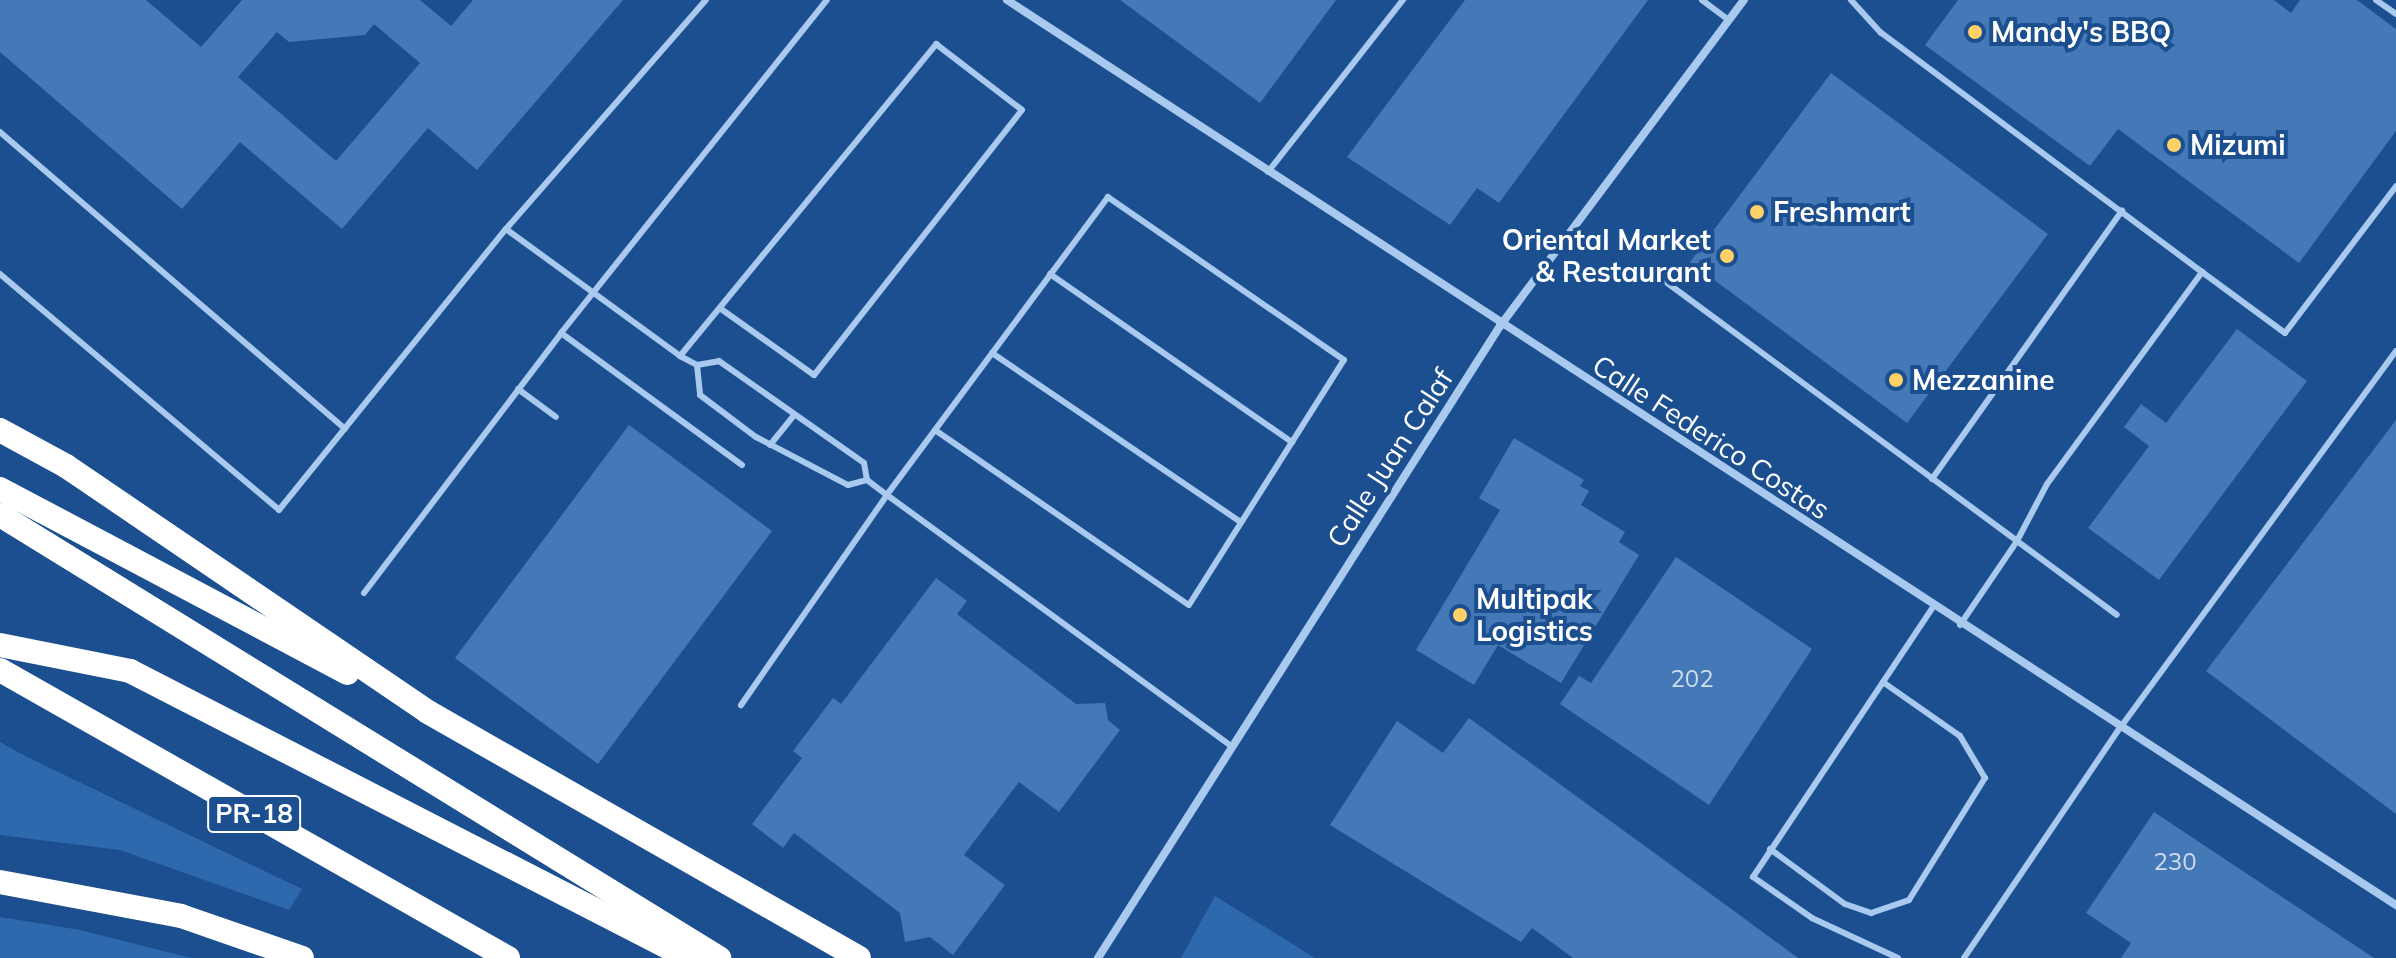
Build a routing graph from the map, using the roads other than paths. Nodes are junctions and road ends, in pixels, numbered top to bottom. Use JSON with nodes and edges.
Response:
{"nodes":[{"id":1,"x":706,"y":0,"type":"edge"},
{"id":2,"x":827,"y":0,"type":"edge"},
{"id":3,"x":1007,"y":0,"type":"edge"},
{"id":4,"x":1403,"y":0,"type":"edge"},
{"id":5,"x":1702,"y":0,"type":"edge"},
{"id":6,"x":1744,"y":0,"type":"edge"},
{"id":7,"x":1851,"y":0,"type":"edge"},
{"id":8,"x":1869,"y":0,"type":"edge"},
{"id":9,"x":2376,"y":0,"type":"edge"},
{"id":10,"x":1863,"y":8,"type":"junction"},
{"id":11,"x":2396,"y":14,"type":"edge"},
{"id":12,"x":1729,"y":20,"type":"junction"},
{"id":13,"x":0,"y":132,"type":"edge"},
{"id":14,"x":1268,"y":172,"type":"junction"},
{"id":15,"x":2396,"y":186,"type":"edge"},
{"id":16,"x":2122,"y":211,"type":"junction"},
{"id":17,"x":506,"y":229,"type":"junction"},
{"id":18,"x":1651,"y":271,"type":"dead end"},
{"id":19,"x":2202,"y":272,"type":"junction"},
{"id":20,"x":0,"y":274,"type":"edge"},
{"id":21,"x":1050,"y":274,"type":"junction"},
{"id":22,"x":595,"y":293,"type":"junction"},
{"id":23,"x":721,"y":309,"type":"junction"},
{"id":24,"x":1500,"y":326,"type":"junction"},
{"id":25,"x":561,"y":333,"type":"junction"},
{"id":26,"x":2396,"y":351,"type":"edge"},
{"id":27,"x":992,"y":353,"type":"junction"},
{"id":28,"x":680,"y":356,"type":"junction"},
{"id":29,"x":697,"y":365,"type":"junction"},
{"id":30,"x":518,"y":389,"type":"junction"},
{"id":31,"x":794,"y":415,"type":"junction"},
{"id":32,"x":556,"y":417,"type":"dead end"},
{"id":33,"x":345,"y":429,"type":"junction"},
{"id":34,"x":0,"y":430,"type":"edge"},
{"id":35,"x":935,"y":430,"type":"junction"},
{"id":36,"x":1292,"y":442,"type":"junction"},
{"id":37,"x":770,"y":445,"type":"junction"},
{"id":38,"x":742,"y":465,"type":"dead end"},
{"id":39,"x":1932,"y":479,"type":"junction"},
{"id":40,"x":867,"y":480,"type":"junction"},
{"id":41,"x":0,"y":489,"type":"edge"},
{"id":42,"x":887,"y":495,"type":"junction"},
{"id":43,"x":0,"y":515,"type":"edge"},
{"id":44,"x":1241,"y":522,"type":"junction"},
{"id":45,"x":2017,"y":541,"type":"junction"},
{"id":46,"x":364,"y":593,"type":"dead end"},
{"id":47,"x":1933,"y":607,"type":"junction"},
{"id":48,"x":2117,"y":615,"type":"dead end"},
{"id":49,"x":1960,"y":625,"type":"junction"},
{"id":50,"x":0,"y":645,"type":"edge"},
{"id":51,"x":0,"y":670,"type":"edge"},
{"id":52,"x":1883,"y":682,"type":"junction"},
{"id":53,"x":741,"y":705,"type":"dead end"},
{"id":54,"x":428,"y":712,"type":"junction"},
{"id":55,"x":2120,"y":728,"type":"junction"},
{"id":56,"x":1232,"y":747,"type":"junction"},
{"id":57,"x":1770,"y":849,"type":"junction"},
{"id":58,"x":0,"y":882,"type":"edge"},
{"id":59,"x":2396,"y":905,"type":"edge"},
{"id":60,"x":302,"y":958,"type":"edge"},
{"id":61,"x":508,"y":958,"type":"edge"},
{"id":62,"x":689,"y":958,"type":"edge"},
{"id":63,"x":719,"y":958,"type":"edge"},
{"id":64,"x":859,"y":958,"type":"edge"},
{"id":65,"x":1098,"y":958,"type":"edge"},
{"id":66,"x":1898,"y":958,"type":"edge"},
{"id":67,"x":1964,"y":958,"type":"edge"}],
"edges":[{"from":1,"to":17,"type":"lane"},
{"from":2,"to":22,"type":"lane"},
{"from":3,"to":14,"type":"street","name":"Calle Federico Costas"},
{"from":4,"to":14,"type":"lane"},
{"from":5,"to":12,"type":"lane"},
{"from":6,"to":12,"type":"street","name":"Calle Juan Calaf"},
{"from":7,"to":10,"type":"lane"},
{"from":8,"to":10,"type":"lane"},
{"from":9,"to":11,"type":"lane"},
{"from":10,"to":16,"type":"lane"},
{"from":12,"to":24,"type":"street","name":"Calle Juan Calaf"},
{"from":13,"to":33,"type":"lane"},
{"from":14,"to":24,"type":"street","name":"Calle Federico Costas"},
{"from":15,"to":19,"type":"lane"},
{"from":16,"to":19,"type":"lane"},
{"from":16,"to":39,"type":"lane"},
{"from":17,"to":22,"type":"lane"},
{"from":17,"to":33,"type":"lane"},
{"from":18,"to":39,"type":"lane"},
{"from":19,"to":45,"type":"lane"},
{"from":20,"to":33,"type":"lane"},
{"from":21,"to":27,"type":"lane"},
{"from":21,"to":36,"type":"lane"},
{"from":21,"to":36,"type":"lane"},
{"from":22,"to":25,"type":"lane"},
{"from":22,"to":28,"type":"lane"},
{"from":23,"to":23,"type":"lane"},
{"from":23,"to":28,"type":"lane"},
{"from":24,"to":47,"type":"street","name":"Calle Federico Costas"},
{"from":24,"to":56,"type":"street","name":"Calle Juan Calaf"},
{"from":25,"to":30,"type":"lane"},
{"from":25,"to":38,"type":"lane"},
{"from":26,"to":55,"type":"lane"},
{"from":27,"to":35,"type":"lane"},
{"from":27,"to":44,"type":"lane"},
{"from":28,"to":29,"type":"lane"},
{"from":29,"to":31,"type":"lane"},
{"from":29,"to":37,"type":"lane"},
{"from":30,"to":32,"type":"lane"},
{"from":30,"to":46,"type":"lane"},
{"from":31,"to":37,"type":"lane"},
{"from":31,"to":40,"type":"lane"},
{"from":34,"to":54,"type":"highway"},
{"from":35,"to":42,"type":"lane"},
{"from":35,"to":44,"type":"lane"},
{"from":36,"to":44,"type":"lane"},
{"from":37,"to":40,"type":"lane"},
{"from":39,"to":45,"type":"lane"},
{"from":40,"to":42,"type":"lane"},
{"from":41,"to":54,"type":"highway"},
{"from":42,"to":53,"type":"lane"},
{"from":42,"to":56,"type":"lane"},
{"from":43,"to":63,"type":"highway"},
{"from":45,"to":48,"type":"lane"},
{"from":45,"to":49,"type":"lane"},
{"from":47,"to":49,"type":"street","name":"Calle Federico Costas"},
{"from":47,"to":52,"type":"lane"},
{"from":49,"to":55,"type":"street","name":"Calle Federico Costas"},
{"from":50,"to":62,"type":"highway"},
{"from":51,"to":61,"type":"highway","number":"PR-18"},
{"from":52,"to":57,"type":"lane"},
{"from":52,"to":57,"type":"lane"},
{"from":54,"to":64,"type":"highway"},
{"from":55,"to":59,"type":"street","name":"Calle Federico Costas"},
{"from":55,"to":67,"type":"lane"},
{"from":56,"to":65,"type":"street","name":"Calle Juan Calaf"},
{"from":57,"to":66,"type":"lane"},
{"from":58,"to":60,"type":"highway"}]}
